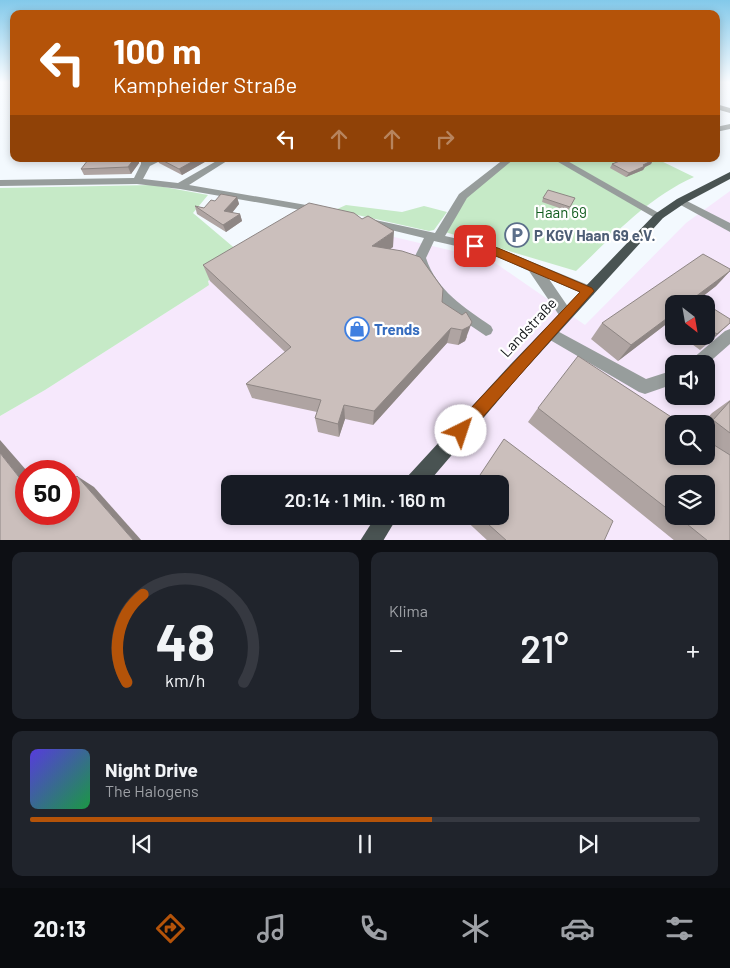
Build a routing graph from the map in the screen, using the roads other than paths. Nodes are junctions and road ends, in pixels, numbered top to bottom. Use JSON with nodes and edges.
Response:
{"nodes":[{"id":1,"x":146,"y":162,"type":"edge"},
{"id":2,"x":221,"y":162,"type":"edge"},
{"id":3,"x":505,"y":162,"type":"edge"},
{"id":4,"x":563,"y":162,"type":"edge"},
{"id":5,"x":730,"y":175,"type":"edge"},
{"id":6,"x":137,"y":181,"type":"junction"},
{"id":7,"x":0,"y":183,"type":"edge"},
{"id":8,"x":180,"y":186,"type":"junction"},
{"id":9,"x":681,"y":202,"type":"junction"},
{"id":10,"x":326,"y":212,"type":"edge"},
{"id":11,"x":659,"y":216,"type":"junction"},
{"id":12,"x":355,"y":219,"type":"edge"},
{"id":13,"x":730,"y":228,"type":"edge"},
{"id":14,"x":435,"y":236,"type":"junction"},
{"id":15,"x":533,"y":267,"type":"junction"},
{"id":16,"x":588,"y":291,"type":"junction"},
{"id":17,"x":566,"y":314,"type":"junction"},
{"id":18,"x":486,"y":330,"type":"dead end"},
{"id":19,"x":550,"y":333,"type":"junction"},
{"id":20,"x":730,"y":335,"type":"edge"},
{"id":21,"x":707,"y":355,"type":"edge"},
{"id":22,"x":665,"y":380,"type":"edge"},
{"id":23,"x":422,"y":475,"type":"edge"},
{"id":24,"x":381,"y":525,"type":"edge"},
{"id":25,"x":370,"y":540,"type":"edge"}],
"edges":[{"from":1,"to":6,"type":"street"},
{"from":2,"to":8,"type":"street"},
{"from":3,"to":14,"type":"street"},
{"from":4,"to":11,"type":"street"},
{"from":5,"to":9,"type":"main road","name":"Landstraße"},
{"from":6,"to":7,"type":"street"},
{"from":6,"to":8,"type":"street"},
{"from":8,"to":10,"type":"street"},
{"from":9,"to":11,"type":"main road","name":"Landstraße"},
{"from":9,"to":13,"type":"street"},
{"from":11,"to":16,"type":"main road","name":"Landstraße"},
{"from":12,"to":14,"type":"street"},
{"from":14,"to":15,"type":"street"},
{"from":14,"to":18,"type":"street"},
{"from":15,"to":16,"type":"street"},
{"from":15,"to":17,"type":"street"},
{"from":16,"to":17,"type":"main road","name":"Landstraße"},
{"from":17,"to":19,"type":"main road","name":"Landstraße"},
{"from":19,"to":22,"type":"street"},
{"from":19,"to":23,"type":"main road","name":"Landstraße"},
{"from":20,"to":21,"type":"street"},
{"from":24,"to":25,"type":"main road"}]}
